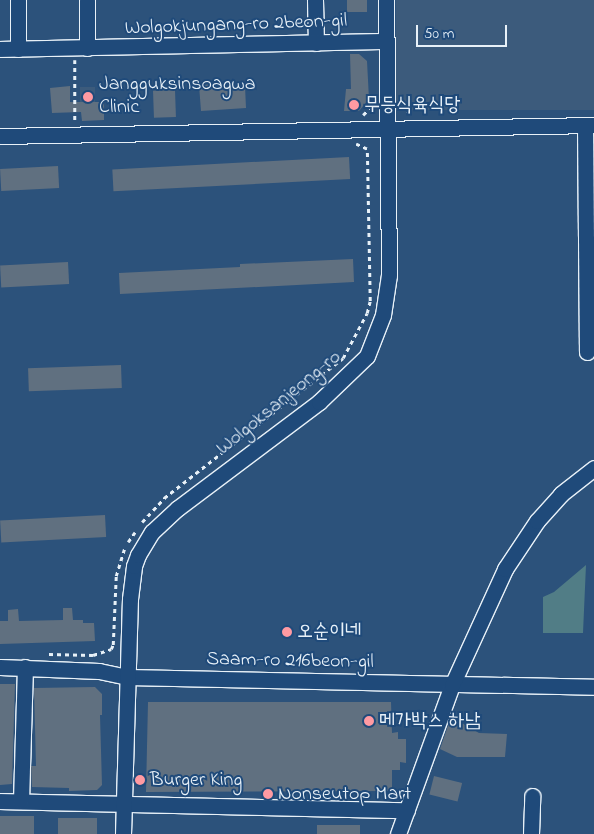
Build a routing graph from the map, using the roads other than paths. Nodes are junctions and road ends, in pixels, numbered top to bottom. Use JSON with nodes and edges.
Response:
{"nodes":[{"id":1,"x":18,"y":0,"type":"edge"},
{"id":2,"x":87,"y":0,"type":"edge"},
{"id":3,"x":315,"y":0,"type":"edge"},
{"id":4,"x":386,"y":0,"type":"edge"},
{"id":5,"x":386,"y":41,"type":"junction"},
{"id":6,"x":316,"y":42,"type":"junction"},
{"id":7,"x":81,"y":48,"type":"junction"},
{"id":8,"x":0,"y":49,"type":"edge"},
{"id":9,"x":18,"y":49,"type":"junction"},
{"id":10,"x":590,"y":125,"type":"edge"},
{"id":11,"x":388,"y":128,"type":"junction"},
{"id":12,"x":0,"y":136,"type":"edge"},
{"id":13,"x":587,"y":352,"type":"dead end"},
{"id":14,"x":594,"y":468,"type":"edge"},
{"id":15,"x":0,"y":667,"type":"edge"},
{"id":16,"x":25,"y":667,"type":"junction"},
{"id":17,"x":127,"y":677,"type":"junction"},
{"id":18,"x":452,"y":685,"type":"junction"},
{"id":19,"x":594,"y":687,"type":"edge"},
{"id":20,"x":532,"y":796,"type":"dead end"},
{"id":21,"x":0,"y":801,"type":"edge"},
{"id":22,"x":21,"y":801,"type":"junction"},
{"id":23,"x":125,"y":803,"type":"junction"},
{"id":24,"x":407,"y":810,"type":"junction"},
{"id":25,"x":124,"y":834,"type":"edge"},
{"id":26,"x":398,"y":834,"type":"edge"},
{"id":27,"x":531,"y":834,"type":"edge"}],
"edges":[{"from":1,"to":9,"type":"street"},
{"from":2,"to":7,"type":"street"},
{"from":3,"to":6,"type":"street"},
{"from":4,"to":5,"type":"street","name":"Wolgoksanjeong-ro"},
{"from":5,"to":6,"type":"street","name":"Wolgokjungang-ro 2beon-gil"},
{"from":5,"to":11,"type":"street","name":"Wolgoksanjeong-ro"},
{"from":6,"to":7,"type":"street","name":"Wolgokjungang-ro 2beon-gil"},
{"from":7,"to":9,"type":"street","name":"Wolgokjungang-ro 2beon-gil"},
{"from":8,"to":9,"type":"street","name":"Wolgokjungang-ro 2beon-gil"},
{"from":10,"to":11,"type":"street"},
{"from":10,"to":13,"type":"street"},
{"from":11,"to":12,"type":"street"},
{"from":11,"to":17,"type":"street","name":"Wolgoksanjeong-ro"},
{"from":14,"to":18,"type":"street"},
{"from":15,"to":16,"type":"street","name":"Saam-ro 216beon-gil"},
{"from":16,"to":17,"type":"street","name":"Saam-ro 216beon-gil"},
{"from":16,"to":22,"type":"street"},
{"from":17,"to":18,"type":"street","name":"Saam-ro 216beon-gil"},
{"from":17,"to":23,"type":"street"},
{"from":18,"to":19,"type":"street","name":"Saam-ro 216beon-gil"},
{"from":18,"to":24,"type":"street"},
{"from":20,"to":27,"type":"street"},
{"from":21,"to":22,"type":"street"},
{"from":22,"to":23,"type":"street"},
{"from":23,"to":24,"type":"street"},
{"from":23,"to":25,"type":"street"},
{"from":24,"to":26,"type":"street"}]}
